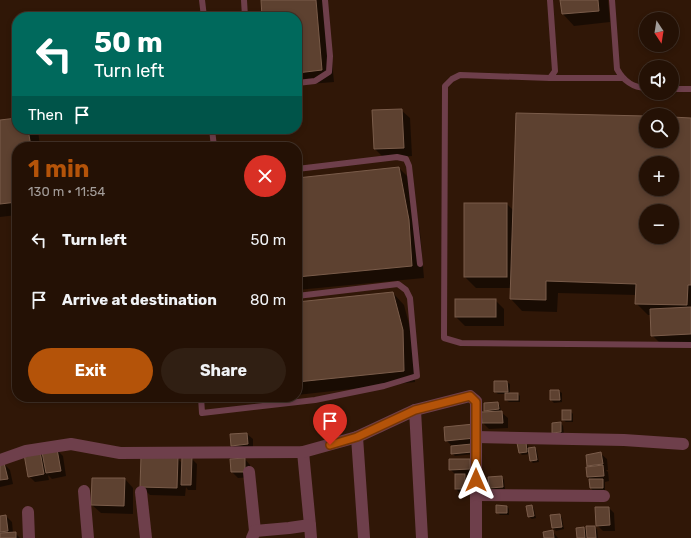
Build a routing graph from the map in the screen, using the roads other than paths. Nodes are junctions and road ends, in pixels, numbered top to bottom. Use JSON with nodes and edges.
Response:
{"nodes":[{"id":1,"x":202,"y":0,"type":"edge"},
{"id":2,"x":244,"y":0,"type":"edge"},
{"id":3,"x":325,"y":0,"type":"edge"},
{"id":4,"x":550,"y":0,"type":"edge"},
{"id":5,"x":612,"y":0,"type":"edge"},
{"id":6,"x":203,"y":12,"type":"edge"},
{"id":7,"x":245,"y":12,"type":"edge"},
{"id":8,"x":550,"y":78,"type":"junction"},
{"id":9,"x":622,"y":78,"type":"junction"},
{"id":10,"x":302,"y":82,"type":"edge"},
{"id":11,"x":639,"y":86,"type":"edge"},
{"id":12,"x":679,"y":89,"type":"edge"},
{"id":13,"x":691,"y":89,"type":"edge"},
{"id":14,"x":302,"y":168,"type":"edge"},
{"id":15,"x":420,"y":264,"type":"dead end"},
{"id":16,"x":302,"y":295,"type":"edge"},
{"id":17,"x":691,"y":345,"type":"edge"},
{"id":18,"x":201,"y":402,"type":"edge"},
{"id":19,"x":299,"y":402,"type":"edge"},
{"id":20,"x":302,"y":402,"type":"edge"},
{"id":21,"x":415,"y":410,"type":"junction"},
{"id":22,"x":357,"y":437,"type":"junction"},
{"id":23,"x":476,"y":437,"type":"junction"},
{"id":24,"x":684,"y":444,"type":"dead end"},
{"id":25,"x":303,"y":452,"type":"junction"},
{"id":26,"x":0,"y":460,"type":"edge"},
{"id":27,"x":249,"y":472,"type":"dead end"},
{"id":28,"x":84,"y":490,"type":"dead end"},
{"id":29,"x":141,"y":492,"type":"dead end"},
{"id":30,"x":476,"y":495,"type":"junction"},
{"id":31,"x":604,"y":496,"type":"dead end"},
{"id":32,"x":28,"y":512,"type":"dead end"},
{"id":33,"x":310,"y":525,"type":"junction"},
{"id":34,"x":254,"y":534,"type":"edge"},
{"id":35,"x":29,"y":538,"type":"edge"},
{"id":36,"x":88,"y":538,"type":"edge"},
{"id":37,"x":146,"y":538,"type":"edge"},
{"id":38,"x":311,"y":538,"type":"edge"},
{"id":39,"x":364,"y":538,"type":"edge"},
{"id":40,"x":422,"y":538,"type":"edge"},
{"id":41,"x":476,"y":538,"type":"edge"}],
"edges":[{"from":1,"to":6,"type":"lane"},
{"from":2,"to":7,"type":"lane"},
{"from":3,"to":10,"type":"lane"},
{"from":4,"to":8,"type":"lane"},
{"from":5,"to":9,"type":"lane"},
{"from":8,"to":9,"type":"lane"},
{"from":8,"to":17,"type":"lane"},
{"from":9,"to":11,"type":"lane"},
{"from":12,"to":13,"type":"lane"},
{"from":14,"to":15,"type":"lane"},
{"from":16,"to":20,"type":"lane"},
{"from":18,"to":19,"type":"lane"},
{"from":21,"to":22,"type":"street"},
{"from":21,"to":23,"type":"street"},
{"from":21,"to":40,"type":"street"},
{"from":22,"to":25,"type":"street"},
{"from":22,"to":39,"type":"street"},
{"from":23,"to":24,"type":"street"},
{"from":23,"to":30,"type":"street"},
{"from":25,"to":26,"type":"street"},
{"from":25,"to":33,"type":"street"},
{"from":27,"to":34,"type":"street"},
{"from":28,"to":36,"type":"street"},
{"from":29,"to":37,"type":"street"},
{"from":30,"to":31,"type":"street"},
{"from":30,"to":41,"type":"street"},
{"from":32,"to":35,"type":"street"},
{"from":33,"to":34,"type":"street"},
{"from":33,"to":38,"type":"street"}]}
